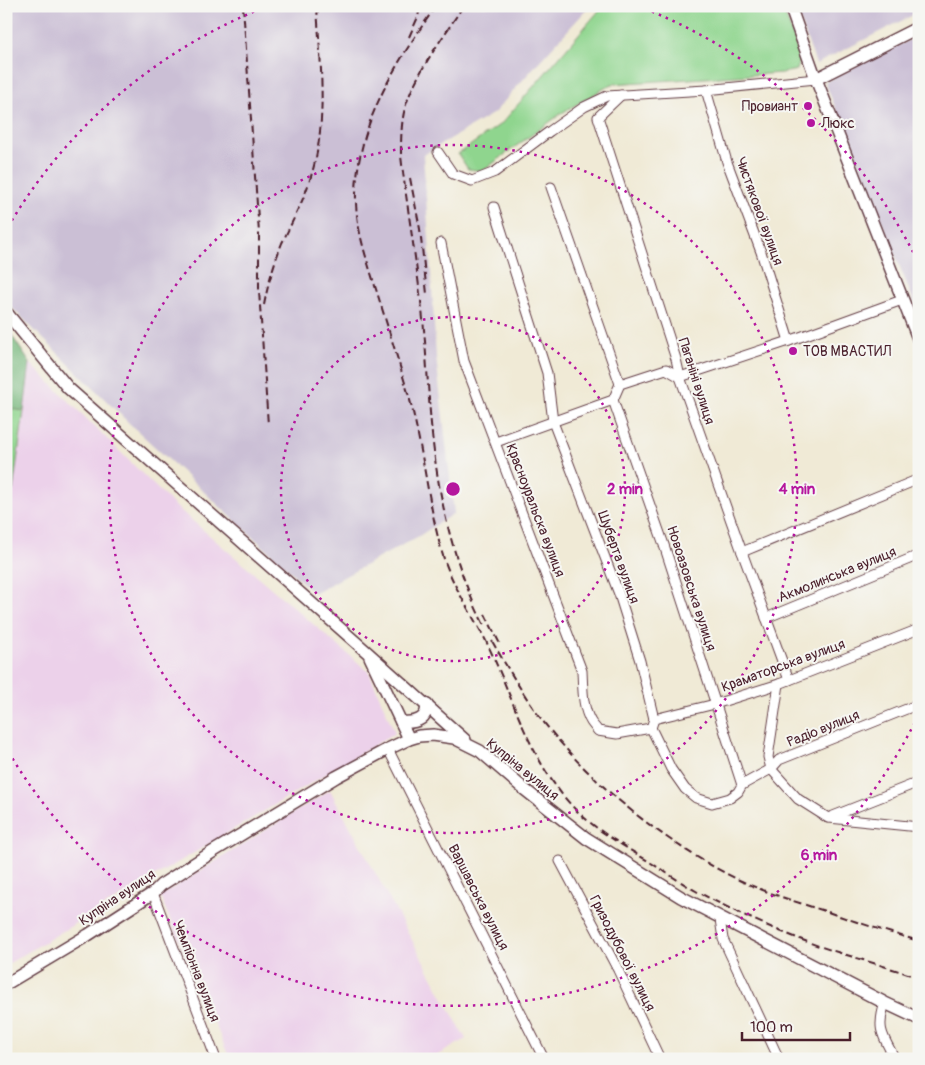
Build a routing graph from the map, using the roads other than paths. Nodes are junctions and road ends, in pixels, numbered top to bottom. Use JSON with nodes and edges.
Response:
{"nodes":[{"id":1,"x":790,"y":6,"type":"edge"},
{"id":2,"x":919,"y":27,"type":"edge"},
{"id":3,"x":816,"y":79,"type":"junction"},
{"id":4,"x":706,"y":90,"type":"junction"},
{"id":5,"x":621,"y":95,"type":"junction"},
{"id":6,"x":438,"y":152,"type":"dead end"},
{"id":7,"x":551,"y":187,"type":"dead end"},
{"id":8,"x":494,"y":207,"type":"dead end"},
{"id":9,"x":441,"y":243,"type":"dead end"},
{"id":10,"x":902,"y":300,"type":"junction"},
{"id":11,"x":6,"y":312,"type":"edge"},
{"id":12,"x":789,"y":341,"type":"junction"},
{"id":13,"x":919,"y":341,"type":"edge"},
{"id":14,"x":680,"y":377,"type":"junction"},
{"id":15,"x":620,"y":384,"type":"junction"},
{"id":16,"x":612,"y":400,"type":"junction"},
{"id":17,"x":553,"y":422,"type":"junction"},
{"id":18,"x":496,"y":442,"type":"junction"},
{"id":19,"x":919,"y":479,"type":"edge"},
{"id":20,"x":742,"y":552,"type":"junction"},
{"id":21,"x":919,"y":555,"type":"edge"},
{"id":22,"x":766,"y":618,"type":"junction"},
{"id":23,"x":919,"y":629,"type":"edge"},
{"id":24,"x":368,"y":653,"type":"junction"},
{"id":25,"x":789,"y":680,"type":"junction"},
{"id":26,"x":779,"y":684,"type":"junction"},
{"id":27,"x":715,"y":704,"type":"junction"},
{"id":28,"x":919,"y":704,"type":"edge"},
{"id":29,"x":427,"y":705,"type":"junction"},
{"id":30,"x":401,"y":722,"type":"junction"},
{"id":31,"x":652,"y":724,"type":"junction"},
{"id":32,"x":409,"y":739,"type":"junction"},
{"id":33,"x":388,"y":749,"type":"junction"},
{"id":34,"x":480,"y":751,"type":"junction"},
{"id":35,"x":771,"y":770,"type":"junction"},
{"id":36,"x":919,"y":782,"type":"edge"},
{"id":37,"x":742,"y":785,"type":"junction"},
{"id":38,"x":828,"y":818,"type":"junction"},
{"id":39,"x":919,"y":827,"type":"edge"},
{"id":40,"x":560,"y":861,"type":"dead end"},
{"id":41,"x":153,"y":894,"type":"junction"},
{"id":42,"x":720,"y":918,"type":"junction"},
{"id":43,"x":6,"y":984,"type":"edge"},
{"id":44,"x":885,"y":1003,"type":"junction"},
{"id":45,"x":919,"y":1019,"type":"edge"},
{"id":46,"x":216,"y":1059,"type":"edge"},
{"id":47,"x":544,"y":1059,"type":"edge"},
{"id":48,"x":660,"y":1059,"type":"edge"},
{"id":49,"x":779,"y":1059,"type":"edge"},
{"id":50,"x":895,"y":1059,"type":"edge"}],
"edges":[{"from":1,"to":3,"type":"main road"},
{"from":2,"to":3,"type":"main road"},
{"from":3,"to":4,"type":"street"},
{"from":3,"to":10,"type":"main road"},
{"from":4,"to":5,"type":"street"},
{"from":4,"to":12,"type":"street","name":"Чистякової вулиця"},
{"from":5,"to":6,"type":"street"},
{"from":5,"to":14,"type":"street","name":"Паганіні вулиця"},
{"from":7,"to":15,"type":"street"},
{"from":8,"to":17,"type":"street","name":"Шуберта вулиця"},
{"from":9,"to":18,"type":"street","name":"Красноуральска вулиця"},
{"from":10,"to":12,"type":"street"},
{"from":10,"to":13,"type":"main road"},
{"from":11,"to":24,"type":"main road"},
{"from":12,"to":14,"type":"street"},
{"from":14,"to":15,"type":"street"},
{"from":14,"to":20,"type":"street","name":"Паганіні вулиця"},
{"from":15,"to":16,"type":"street"},
{"from":16,"to":17,"type":"street"},
{"from":16,"to":27,"type":"street","name":"Новоазовська вулиця"},
{"from":17,"to":18,"type":"street"},
{"from":17,"to":31,"type":"street","name":"Шуберта вулиця"},
{"from":18,"to":31,"type":"street","name":"Красноуральска вулиця"},
{"from":19,"to":20,"type":"street"},
{"from":20,"to":22,"type":"street","name":"Паганіні вулиця"},
{"from":21,"to":22,"type":"street","name":"Акмолинська вулиця"},
{"from":22,"to":25,"type":"street","name":"Паганіні вулиця"},
{"from":23,"to":25,"type":"street","name":"Краматорська вулиця"},
{"from":24,"to":29,"type":"main road"},
{"from":24,"to":30,"type":"main road"},
{"from":25,"to":26,"type":"street","name":"Краматорська вулиця"},
{"from":26,"to":27,"type":"street","name":"Краматорська вулиця"},
{"from":26,"to":35,"type":"street"},
{"from":27,"to":31,"type":"street","name":"Краматорська вулиця"},
{"from":27,"to":37,"type":"street","name":"Новоазовська вулиця"},
{"from":28,"to":35,"type":"street","name":"Радіо вулиця"},
{"from":29,"to":30,"type":"main road"},
{"from":29,"to":34,"type":"main road"},
{"from":30,"to":32,"type":"main road"},
{"from":31,"to":37,"type":"street","name":"Шуберта вулиця"},
{"from":32,"to":33,"type":"main road","name":"Купріна вулиця"},
{"from":32,"to":34,"type":"main road","name":"Купріна вулиця"},
{"from":33,"to":41,"type":"main road","name":"Купріна вулиця"},
{"from":33,"to":47,"type":"street","name":"Варшавська вулиця"},
{"from":34,"to":42,"type":"main road","name":"Купріна вулиця"},
{"from":35,"to":37,"type":"street","name":"Радіо вулиця"},
{"from":35,"to":38,"type":"street"},
{"from":36,"to":38,"type":"street"},
{"from":38,"to":39,"type":"street"},
{"from":40,"to":48,"type":"street","name":"Гризодубової вулиця"},
{"from":41,"to":43,"type":"main road","name":"Купріна вулиця"},
{"from":41,"to":46,"type":"street","name":"Чемпіонна вулиця"},
{"from":42,"to":44,"type":"main road","name":"Купріна вулиця"},
{"from":42,"to":49,"type":"street"},
{"from":44,"to":45,"type":"main road","name":"Купріна вулиця"},
{"from":44,"to":50,"type":"street"}]}
